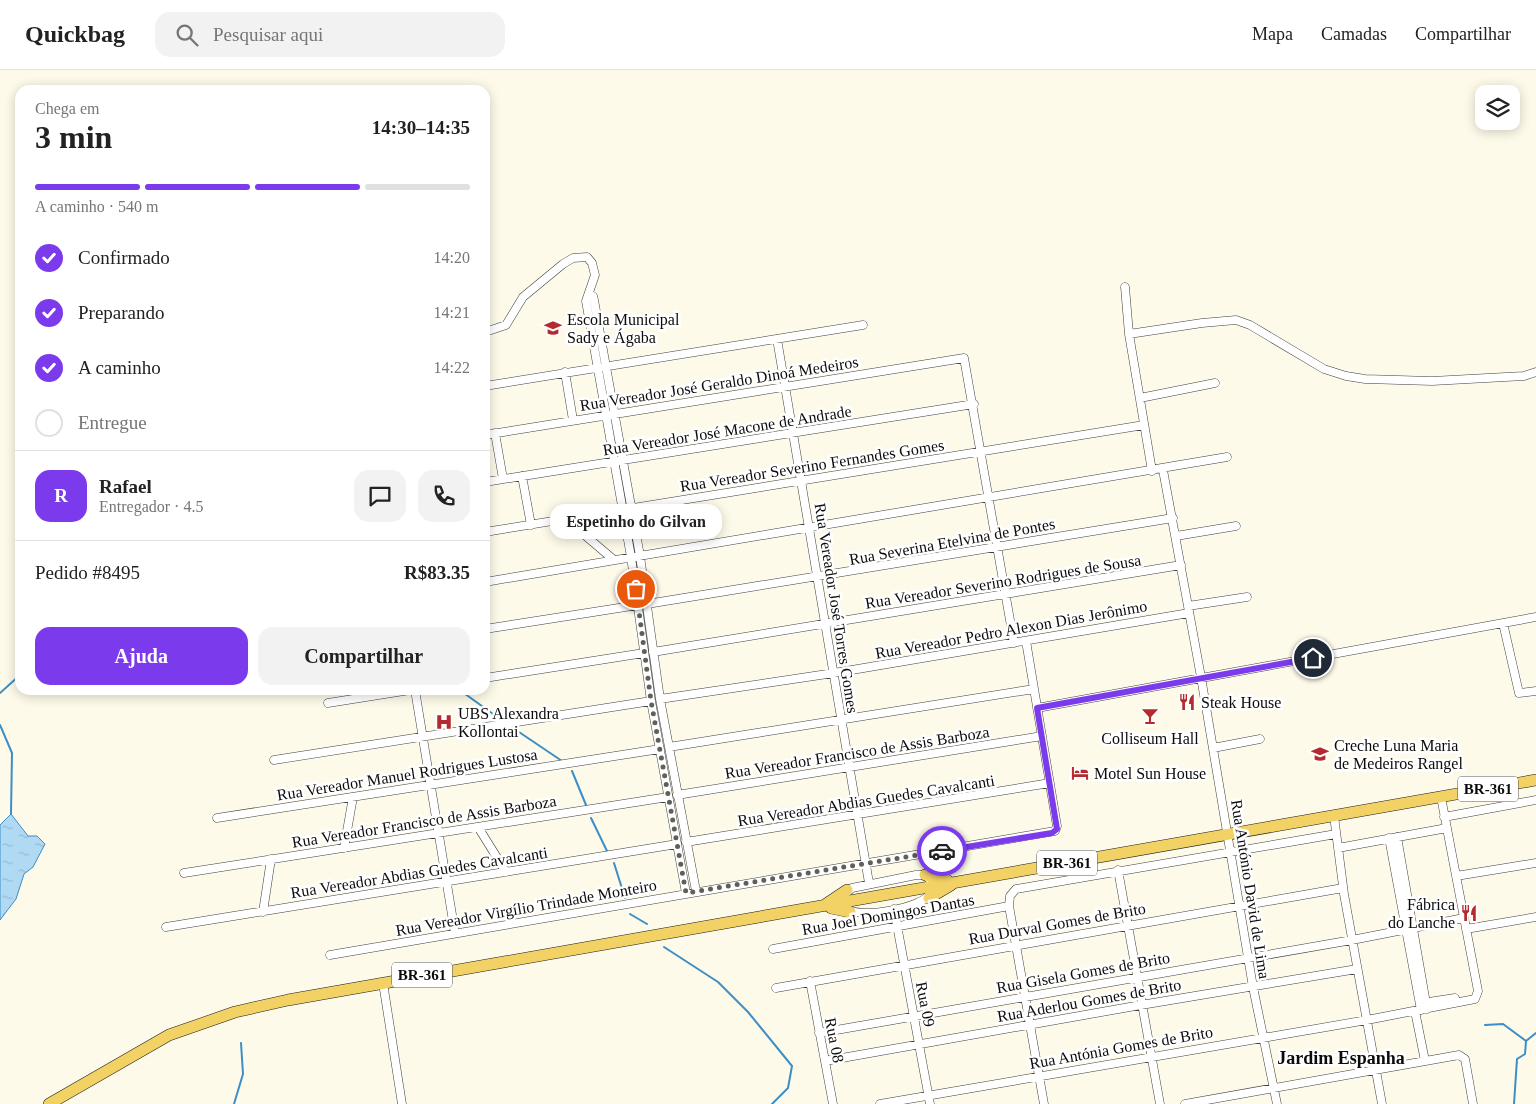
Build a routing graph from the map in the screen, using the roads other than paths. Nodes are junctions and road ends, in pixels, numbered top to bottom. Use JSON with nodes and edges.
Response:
{"nodes":[{"id":1,"x":1125,"y":286,"type":"dead end"},
{"id":2,"x":589,"y":295,"type":"junction"},
{"id":3,"x":863,"y":325,"type":"dead end"},
{"id":4,"x":490,"y":330,"type":"edge"},
{"id":5,"x":1129,"y":334,"type":"junction"},
{"id":6,"x":777,"y":338,"type":"junction"},
{"id":7,"x":607,"y":365,"type":"junction"},
{"id":8,"x":597,"y":367,"type":"junction"},
{"id":9,"x":565,"y":372,"type":"junction"},
{"id":10,"x":1536,"y":372,"type":"edge"},
{"id":11,"x":1524,"y":376,"type":"junction"},
{"id":12,"x":1536,"y":379,"type":"edge"},
{"id":13,"x":1215,"y":383,"type":"dead end"},
{"id":14,"x":490,"y":385,"type":"edge"},
{"id":15,"x":786,"y":386,"type":"junction"},
{"id":16,"x":1140,"y":398,"type":"junction"},
{"id":17,"x":974,"y":404,"type":"junction"},
{"id":18,"x":615,"y":412,"type":"junction"},
{"id":19,"x":605,"y":414,"type":"junction"},
{"id":20,"x":573,"y":420,"type":"junction"},
{"id":21,"x":1144,"y":425,"type":"junction"},
{"id":22,"x":495,"y":433,"type":"junction"},
{"id":23,"x":490,"y":434,"type":"edge"},
{"id":24,"x":794,"y":434,"type":"junction"},
{"id":25,"x":982,"y":452,"type":"junction"},
{"id":26,"x":1227,"y":457,"type":"dead end"},
{"id":27,"x":623,"y":461,"type":"junction"},
{"id":28,"x":614,"y":463,"type":"junction"},
{"id":29,"x":1163,"y":470,"type":"junction"},
{"id":30,"x":1152,"y":472,"type":"junction"},
{"id":31,"x":522,"y":476,"type":"junction"},
{"id":32,"x":503,"y":479,"type":"junction"},
{"id":33,"x":490,"y":481,"type":"edge"},
{"id":34,"x":803,"y":481,"type":"junction"},
{"id":35,"x":989,"y":499,"type":"junction"},
{"id":36,"x":632,"y":508,"type":"junction"},
{"id":37,"x":622,"y":510,"type":"junction"},
{"id":38,"x":1173,"y":518,"type":"junction"},
{"id":39,"x":567,"y":520,"type":"junction"},
{"id":40,"x":531,"y":525,"type":"junction"},
{"id":41,"x":1236,"y":526,"type":"dead end"},
{"id":42,"x":810,"y":529,"type":"junction"},
{"id":43,"x":490,"y":531,"type":"edge"},
{"id":44,"x":1176,"y":536,"type":"junction"},
{"id":45,"x":998,"y":547,"type":"junction"},
{"id":46,"x":640,"y":556,"type":"junction"},
{"id":47,"x":631,"y":557,"type":"junction"},
{"id":48,"x":614,"y":560,"type":"junction"},
{"id":49,"x":1181,"y":566,"type":"junction"},
{"id":50,"x":818,"y":577,"type":"junction"},
{"id":51,"x":490,"y":581,"type":"edge"},
{"id":52,"x":1006,"y":595,"type":"junction"},
{"id":53,"x":1247,"y":597,"type":"dead end"},
{"id":54,"x":642,"y":605,"type":"junction"},
{"id":55,"x":1188,"y":610,"type":"junction"},
{"id":56,"x":1536,"y":617,"type":"edge"},
{"id":57,"x":1503,"y":623,"type":"junction"},
{"id":58,"x":826,"y":624,"type":"junction"},
{"id":59,"x":490,"y":629,"type":"edge"},
{"id":60,"x":1026,"y":641,"type":"junction"},
{"id":61,"x":1014,"y":643,"type":"junction"},
{"id":62,"x":649,"y":653,"type":"junction"},
{"id":63,"x":834,"y":673,"type":"junction"},
{"id":64,"x":490,"y":677,"type":"edge"},
{"id":65,"x":1201,"y":677,"type":"junction"},
{"id":66,"x":1034,"y":689,"type":"junction"},
{"id":67,"x":1536,"y":691,"type":"edge"},
{"id":68,"x":378,"y":695,"type":"edge"},
{"id":69,"x":416,"y":695,"type":"edge"},
{"id":70,"x":660,"y":699,"type":"junction"},
{"id":71,"x":651,"y":701,"type":"junction"},
{"id":72,"x":328,"y":703,"type":"dead end"},
{"id":73,"x":1037,"y":708,"type":"junction"},
{"id":74,"x":842,"y":720,"type":"junction"},
{"id":75,"x":1042,"y":736,"type":"junction"},
{"id":76,"x":422,"y":737,"type":"junction"},
{"id":77,"x":1260,"y":739,"type":"dead end"},
{"id":78,"x":669,"y":747,"type":"junction"},
{"id":79,"x":660,"y":748,"type":"junction"},
{"id":80,"x":1213,"y":748,"type":"junction"},
{"id":81,"x":274,"y":760,"type":"dead end"},
{"id":82,"x":850,"y":768,"type":"junction"},
{"id":83,"x":1536,"y":780,"type":"edge"},
{"id":84,"x":430,"y":784,"type":"junction"},
{"id":85,"x":1050,"y":784,"type":"junction"},
{"id":86,"x":677,"y":795,"type":"junction"},
{"id":87,"x":353,"y":797,"type":"junction"},
{"id":88,"x":668,"y":797,"type":"junction"},
{"id":89,"x":1441,"y":797,"type":"junction"},
{"id":90,"x":1536,"y":800,"type":"edge"},
{"id":91,"x":858,"y":816,"type":"junction"},
{"id":92,"x":1334,"y":816,"type":"junction"},
{"id":93,"x":1444,"y":817,"type":"junction"},
{"id":94,"x":217,"y":818,"type":"dead end"},
{"id":95,"x":478,"y":827,"type":"junction"},
{"id":96,"x":1447,"y":828,"type":"junction"},
{"id":97,"x":439,"y":832,"type":"junction"},
{"id":98,"x":1336,"y":834,"type":"junction"},
{"id":99,"x":1228,"y":835,"type":"junction"},
{"id":100,"x":1393,"y":837,"type":"junction"},
{"id":101,"x":686,"y":842,"type":"junction"},
{"id":102,"x":677,"y":844,"type":"junction"},
{"id":103,"x":344,"y":848,"type":"junction"},
{"id":104,"x":1338,"y":848,"type":"junction"},
{"id":105,"x":1231,"y":852,"type":"junction"},
{"id":106,"x":271,"y":859,"type":"junction"},
{"id":107,"x":866,"y":863,"type":"junction"},
{"id":108,"x":1536,"y":863,"type":"edge"},
{"id":109,"x":1118,"y":870,"type":"junction"},
{"id":110,"x":506,"y":872,"type":"junction"},
{"id":111,"x":184,"y":874,"type":"dead end"},
{"id":112,"x":925,"y":875,"type":"junction"},
{"id":113,"x":1456,"y":876,"type":"junction"},
{"id":114,"x":446,"y":882,"type":"junction"},
{"id":115,"x":956,"y":882,"type":"junction"},
{"id":116,"x":870,"y":883,"type":"junction"},
{"id":117,"x":932,"y":886,"type":"junction"},
{"id":118,"x":1343,"y":888,"type":"junction"},
{"id":119,"x":847,"y":890,"type":"junction"},
{"id":120,"x":696,"y":891,"type":"junction"},
{"id":121,"x":686,"y":893,"type":"junction"},
{"id":122,"x":929,"y":898,"type":"junction"},
{"id":123,"x":1240,"y":905,"type":"junction"},
{"id":124,"x":823,"y":906,"type":"junction"},
{"id":125,"x":1009,"y":906,"type":"junction"},
{"id":126,"x":847,"y":907,"type":"junction"},
{"id":127,"x":894,"y":909,"type":"junction"},
{"id":128,"x":263,"y":912,"type":"junction"},
{"id":129,"x":1464,"y":918,"type":"junction"},
{"id":130,"x":1536,"y":918,"type":"edge"},
{"id":131,"x":1127,"y":925,"type":"junction"},
{"id":132,"x":166,"y":927,"type":"dead end"},
{"id":133,"x":897,"y":927,"type":"junction"},
{"id":134,"x":1410,"y":929,"type":"junction"},
{"id":135,"x":1466,"y":929,"type":"junction"},
{"id":136,"x":455,"y":933,"type":"junction"},
{"id":137,"x":1352,"y":940,"type":"junction"},
{"id":138,"x":1016,"y":944,"type":"junction"},
{"id":139,"x":772,"y":949,"type":"dead end"},
{"id":140,"x":330,"y":955,"type":"dead end"},
{"id":141,"x":1249,"y":957,"type":"junction"},
{"id":142,"x":904,"y":965,"type":"junction"},
{"id":143,"x":1357,"y":969,"type":"junction"},
{"id":144,"x":1136,"y":976,"type":"junction"},
{"id":145,"x":810,"y":981,"type":"junction"},
{"id":146,"x":383,"y":983,"type":"junction"},
{"id":147,"x":1253,"y":987,"type":"junction"},
{"id":148,"x":776,"y":988,"type":"dead end"},
{"id":149,"x":1024,"y":996,"type":"junction"},
{"id":150,"x":1141,"y":1005,"type":"junction"},
{"id":151,"x":1422,"y":1007,"type":"junction"},
{"id":152,"x":914,"y":1015,"type":"junction"},
{"id":153,"x":1367,"y":1020,"type":"junction"},
{"id":154,"x":1030,"y":1024,"type":"junction"},
{"id":155,"x":819,"y":1033,"type":"junction"},
{"id":156,"x":1263,"y":1037,"type":"junction"},
{"id":157,"x":920,"y":1043,"type":"junction"},
{"id":158,"x":1150,"y":1056,"type":"junction"},
{"id":159,"x":825,"y":1061,"type":"junction"},
{"id":160,"x":1425,"y":1061,"type":"junction"},
{"id":161,"x":1376,"y":1071,"type":"junction"},
{"id":162,"x":1039,"y":1075,"type":"junction"},
{"id":163,"x":1274,"y":1089,"type":"junction"},
{"id":164,"x":929,"y":1100,"type":"edge"},
{"id":165,"x":49,"y":1104,"type":"edge"},
{"id":166,"x":402,"y":1104,"type":"edge"},
{"id":167,"x":833,"y":1104,"type":"edge"},
{"id":168,"x":880,"y":1104,"type":"edge"},
{"id":169,"x":1044,"y":1104,"type":"edge"},
{"id":170,"x":1160,"y":1104,"type":"edge"},
{"id":171,"x":1185,"y":1104,"type":"edge"},
{"id":172,"x":1277,"y":1104,"type":"edge"},
{"id":173,"x":1382,"y":1104,"type":"edge"},
{"id":174,"x":1473,"y":1104,"type":"edge"}],
"edges":[{"from":1,"to":5,"type":"street"},
{"from":2,"to":4,"type":"street"},
{"from":2,"to":7,"type":"street"},
{"from":2,"to":8,"type":"street"},
{"from":3,"to":6,"type":"street"},
{"from":5,"to":11,"type":"street"},
{"from":5,"to":16,"type":"street"},
{"from":6,"to":7,"type":"street"},
{"from":6,"to":15,"type":"street","name":"Rua Vereador José Torres Gomes"},
{"from":7,"to":8,"type":"street"},
{"from":7,"to":18,"type":"street"},
{"from":8,"to":9,"type":"street"},
{"from":8,"to":19,"type":"street"},
{"from":9,"to":14,"type":"street"},
{"from":9,"to":20,"type":"street"},
{"from":10,"to":11,"type":"street"},
{"from":11,"to":12,"type":"street"},
{"from":13,"to":16,"type":"street"},
{"from":15,"to":17,"type":"street","name":"Rua Vereador José Geraldo Dinoá Medeiros"},
{"from":15,"to":18,"type":"street","name":"Rua Vereador José Geraldo Dinoá Medeiros"},
{"from":15,"to":24,"type":"street","name":"Rua Vereador José Torres Gomes"},
{"from":16,"to":21,"type":"street"},
{"from":17,"to":24,"type":"street","name":"Rua Vereador José Macone de Andrade"},
{"from":17,"to":25,"type":"street"},
{"from":18,"to":19,"type":"street","name":"Rua Vereador José Geraldo Dinoá Medeiros"},
{"from":18,"to":27,"type":"street"},
{"from":19,"to":20,"type":"street","name":"Rua Vereador José Geraldo Dinoá Medeiros"},
{"from":19,"to":28,"type":"street"},
{"from":20,"to":22,"type":"street","name":"Rua Vereador José Geraldo Dinoá Medeiros"},
{"from":21,"to":25,"type":"street","name":"Rua Vereador Severino Fernandes Gomes"},
{"from":21,"to":30,"type":"street"},
{"from":22,"to":23,"type":"street","name":"Rua Vereador José Geraldo Dinoá Medeiros"},
{"from":22,"to":32,"type":"street"},
{"from":24,"to":27,"type":"street","name":"Rua Vereador José Macone de Andrade"},
{"from":24,"to":34,"type":"street","name":"Rua Vereador José Torres Gomes"},
{"from":25,"to":34,"type":"street","name":"Rua Vereador Severino Fernandes Gomes"},
{"from":25,"to":35,"type":"street"},
{"from":26,"to":29,"type":"street"},
{"from":27,"to":28,"type":"street","name":"Rua Vereador José Macone de Andrade"},
{"from":27,"to":36,"type":"street"},
{"from":28,"to":31,"type":"street","name":"Rua Vereador José Macone de Andrade"},
{"from":28,"to":37,"type":"street"},
{"from":29,"to":30,"type":"street"},
{"from":29,"to":38,"type":"street","name":"Rua António David de Lima"},
{"from":30,"to":35,"type":"street"},
{"from":31,"to":32,"type":"street","name":"Rua Vereador José Macone de Andrade"},
{"from":31,"to":40,"type":"street"},
{"from":32,"to":33,"type":"street","name":"Rua Vereador José Macone de Andrade"},
{"from":34,"to":36,"type":"street","name":"Rua Vereador Severino Fernandes Gomes"},
{"from":34,"to":42,"type":"street","name":"Rua Vereador José Torres Gomes"},
{"from":35,"to":42,"type":"street"},
{"from":35,"to":45,"type":"street"},
{"from":36,"to":37,"type":"street","name":"Rua Vereador Severino Fernandes Gomes"},
{"from":36,"to":46,"type":"street"},
{"from":37,"to":39,"type":"street","name":"Rua Vereador Severino Fernandes Gomes"},
{"from":37,"to":47,"type":"street"},
{"from":38,"to":44,"type":"street","name":"Rua António David de Lima"},
{"from":38,"to":45,"type":"street","name":"Rua Severina Etelvina de Pontes"},
{"from":39,"to":40,"type":"street","name":"Rua Vereador Severino Fernandes Gomes"},
{"from":39,"to":48,"type":"street"},
{"from":40,"to":43,"type":"street","name":"Rua Vereador Severino Fernandes Gomes"},
{"from":41,"to":44,"type":"street"},
{"from":42,"to":46,"type":"street"},
{"from":42,"to":50,"type":"street","name":"Rua Vereador José Torres Gomes"},
{"from":44,"to":49,"type":"street","name":"Rua António David de Lima"},
{"from":45,"to":50,"type":"street","name":"Rua Severina Etelvina de Pontes"},
{"from":45,"to":52,"type":"street"},
{"from":46,"to":47,"type":"street"},
{"from":46,"to":54,"type":"street"},
{"from":47,"to":48,"type":"street"},
{"from":47,"to":54,"type":"street"},
{"from":48,"to":51,"type":"street"},
{"from":49,"to":52,"type":"street","name":"Rua Vereador Severino Rodrigues de Sousa"},
{"from":49,"to":55,"type":"street","name":"Rua António David de Lima"},
{"from":50,"to":54,"type":"street","name":"Rua Severina Etelvina de Pontes"},
{"from":50,"to":58,"type":"street","name":"Rua Vereador José Torres Gomes"},
{"from":52,"to":58,"type":"street","name":"Rua Vereador Severino Rodrigues de Sousa"},
{"from":52,"to":61,"type":"street"},
{"from":53,"to":55,"type":"street","name":"Rua Vereador Pedro Alexon Dias Jerônimo"},
{"from":54,"to":59,"type":"street","name":"Rua Severina Etelvina de Pontes"},
{"from":54,"to":62,"type":"street"},
{"from":55,"to":60,"type":"street","name":"Rua Vereador Pedro Alexon Dias Jerônimo"},
{"from":55,"to":65,"type":"street","name":"Rua António David de Lima"},
{"from":56,"to":57,"type":"street"},
{"from":57,"to":65,"type":"street"},
{"from":57,"to":67,"type":"street"},
{"from":58,"to":62,"type":"street","name":"Rua Vereador Severino Rodrigues de Sousa"},
{"from":58,"to":63,"type":"street","name":"Rua Vereador José Torres Gomes"},
{"from":60,"to":61,"type":"street","name":"Rua Vereador Pedro Alexon Dias Jerônimo"},
{"from":60,"to":66,"type":"street"},
{"from":61,"to":63,"type":"street","name":"Rua Vereador Pedro Alexon Dias Jerônimo"},
{"from":62,"to":64,"type":"street","name":"Rua Vereador Severino Rodrigues de Sousa"},
{"from":62,"to":70,"type":"street"},
{"from":62,"to":71,"type":"street"},
{"from":63,"to":70,"type":"street","name":"Rua Vereador Pedro Alexon Dias Jerônimo"},
{"from":63,"to":74,"type":"street","name":"Rua Vereador José Torres Gomes"},
{"from":65,"to":73,"type":"street"},
{"from":65,"to":80,"type":"street","name":"Rua António David de Lima"},
{"from":66,"to":73,"type":"street"},
{"from":66,"to":74,"type":"street"},
{"from":68,"to":72,"type":"street"},
{"from":69,"to":76,"type":"street"},
{"from":70,"to":78,"type":"street"},
{"from":71,"to":76,"type":"street"},
{"from":71,"to":79,"type":"street"},
{"from":73,"to":75,"type":"street"},
{"from":74,"to":78,"type":"street"},
{"from":74,"to":82,"type":"street","name":"Rua Vereador José Torres Gomes"},
{"from":75,"to":82,"type":"street","name":"Rua Vereador Francisco de Assis Barboza"},
{"from":75,"to":85,"type":"street"},
{"from":76,"to":81,"type":"street"},
{"from":76,"to":84,"type":"street"},
{"from":77,"to":80,"type":"street"},
{"from":78,"to":86,"type":"street"},
{"from":79,"to":84,"type":"street","name":"Rua Vereador Manuel Rodrigues Lustosa"},
{"from":79,"to":88,"type":"street"},
{"from":80,"to":99,"type":"street","name":"Rua António David de Lima"},
{"from":82,"to":86,"type":"street","name":"Rua Vereador Francisco de Assis Barboza"},
{"from":82,"to":91,"type":"street","name":"Rua Vereador José Torres Gomes"},
{"from":83,"to":89,"type":"main road","number":"BR-361"},
{"from":84,"to":87,"type":"street","name":"Rua Vereador Manuel Rodrigues Lustosa"},
{"from":84,"to":97,"type":"street"},
{"from":85,"to":91,"type":"street","name":"Rua Vereador Abdias Guedes Cavalcanti"},
{"from":85,"to":107,"type":"street","name":"Rua Vereador Virgílio Trindade Monteiro"},
{"from":86,"to":101,"type":"street"},
{"from":87,"to":94,"type":"street","name":"Rua Vereador Manuel Rodrigues Lustosa"},
{"from":87,"to":103,"type":"street"},
{"from":88,"to":95,"type":"street","name":"Rua Vereador Francisco de Assis Barboza"},
{"from":88,"to":102,"type":"street"},
{"from":89,"to":92,"type":"main road","number":"BR-361"},
{"from":89,"to":93,"type":"street"},
{"from":90,"to":93,"type":"street"},
{"from":91,"to":101,"type":"street","name":"Rua Vereador Abdias Guedes Cavalcanti"},
{"from":91,"to":107,"type":"street","name":"Rua Vereador José Torres Gomes"},
{"from":92,"to":98,"type":"street"},
{"from":92,"to":99,"type":"main road","number":"BR-361"},
{"from":93,"to":96,"type":"street"},
{"from":95,"to":97,"type":"street","name":"Rua Vereador Francisco de Assis Barboza"},
{"from":95,"to":110,"type":"street"},
{"from":96,"to":100,"type":"street"},
{"from":96,"to":113,"type":"street"},
{"from":97,"to":103,"type":"street","name":"Rua Vereador Francisco de Assis Barboza"},
{"from":97,"to":114,"type":"street"},
{"from":98,"to":104,"type":"street"},
{"from":98,"to":105,"type":"street"},
{"from":99,"to":105,"type":"street","name":"Rua António David de Lima"},
{"from":99,"to":115,"type":"main road","number":"BR-361"},
{"from":100,"to":104,"type":"street"},
{"from":100,"to":134,"type":"street"},
{"from":101,"to":120,"type":"street"},
{"from":102,"to":110,"type":"street","name":"Rua Vereador Abdias Guedes Cavalcanti"},
{"from":102,"to":121,"type":"street"},
{"from":103,"to":106,"type":"street","name":"Rua Vereador Francisco de Assis Barboza"},
{"from":104,"to":118,"type":"street"},
{"from":105,"to":109,"type":"street"},
{"from":105,"to":123,"type":"street","name":"Rua António David de Lima"},
{"from":106,"to":111,"type":"street","name":"Rua Vereador Francisco de Assis Barboza"},
{"from":106,"to":128,"type":"street"},
{"from":107,"to":116,"type":"street","name":"Rua Vereador José Torres Gomes"},
{"from":107,"to":120,"type":"street","name":"Rua Vereador Virgílio Trindade Monteiro"},
{"from":108,"to":113,"type":"street"},
{"from":109,"to":125,"type":"street"},
{"from":109,"to":131,"type":"street"},
{"from":110,"to":114,"type":"street","name":"Rua Vereador Abdias Guedes Cavalcanti"},
{"from":112,"to":115,"type":"main road"},
{"from":112,"to":116,"type":"street"},
{"from":112,"to":117,"type":"street"},
{"from":113,"to":129,"type":"street"},
{"from":114,"to":128,"type":"street","name":"Rua Vereador Abdias Guedes Cavalcanti"},
{"from":114,"to":136,"type":"street"},
{"from":115,"to":117,"type":"main road","number":"BR-361"},
{"from":115,"to":122,"type":"main road"},
{"from":116,"to":119,"type":"street"},
{"from":117,"to":122,"type":"street"},
{"from":117,"to":126,"type":"main road","number":"BR-361"},
{"from":118,"to":123,"type":"street","name":"Rua Durval Gomes de Brito"},
{"from":118,"to":137,"type":"street"},
{"from":119,"to":124,"type":"main road"},
{"from":119,"to":126,"type":"street"},
{"from":120,"to":121,"type":"street","name":"Rua Vereador Virgílio Trindade Monteiro"},
{"from":121,"to":136,"type":"street","name":"Rua Vereador Virgílio Trindade Monteiro"},
{"from":122,"to":127,"type":"street"},
{"from":123,"to":131,"type":"street","name":"Rua Durval Gomes de Brito"},
{"from":123,"to":141,"type":"street","name":"Rua António David de Lima"},
{"from":124,"to":126,"type":"main road","number":"BR-361"},
{"from":124,"to":146,"type":"main road","number":"BR-361"},
{"from":125,"to":133,"type":"street","name":"Rua Joel Domingos Dantas"},
{"from":125,"to":138,"type":"street"},
{"from":126,"to":127,"type":"street"},
{"from":127,"to":133,"type":"street","name":"Rua 09"},
{"from":128,"to":132,"type":"street","name":"Rua Vereador Abdias Guedes Cavalcanti"},
{"from":129,"to":134,"type":"street","name":"Rua Gisela Gomes de Brito"},
{"from":129,"to":135,"type":"street"},
{"from":130,"to":135,"type":"street"},
{"from":131,"to":138,"type":"street","name":"Rua Durval Gomes de Brito"},
{"from":131,"to":144,"type":"street"},
{"from":133,"to":139,"type":"street","name":"Rua Joel Domingos Dantas"},
{"from":133,"to":142,"type":"street","name":"Rua 09"},
{"from":134,"to":137,"type":"street","name":"Rua Gisela Gomes de Brito"},
{"from":134,"to":151,"type":"street"},
{"from":135,"to":151,"type":"street","name":"Rua Antónia Gomes de Brito"},
{"from":136,"to":140,"type":"street","name":"Rua Vereador Virgílio Trindade Monteiro"},
{"from":137,"to":141,"type":"street","name":"Rua Gisela Gomes de Brito"},
{"from":137,"to":143,"type":"street"},
{"from":138,"to":142,"type":"street","name":"Rua Durval Gomes de Brito"},
{"from":138,"to":149,"type":"street"},
{"from":141,"to":144,"type":"street","name":"Rua Gisela Gomes de Brito"},
{"from":141,"to":147,"type":"street","name":"Rua António David de Lima"},
{"from":142,"to":145,"type":"street","name":"Rua Durval Gomes de Brito"},
{"from":142,"to":152,"type":"street","name":"Rua 09"},
{"from":143,"to":147,"type":"street","name":"Rua Aderlou Gomes de Brito"},
{"from":143,"to":153,"type":"street"},
{"from":144,"to":149,"type":"street","name":"Rua Gisela Gomes de Brito"},
{"from":144,"to":150,"type":"street"},
{"from":145,"to":148,"type":"street","name":"Rua Durval Gomes de Brito"},
{"from":145,"to":155,"type":"street","name":"Rua 08"},
{"from":146,"to":165,"type":"main road","number":"BR-361"},
{"from":146,"to":166,"type":"street"},
{"from":147,"to":150,"type":"street","name":"Rua Aderlou Gomes de Brito"},
{"from":147,"to":156,"type":"street","name":"Rua António David de Lima"},
{"from":149,"to":152,"type":"street","name":"Rua Gisela Gomes de Brito"},
{"from":149,"to":154,"type":"street"},
{"from":150,"to":154,"type":"street","name":"Rua Aderlou Gomes de Brito"},
{"from":150,"to":158,"type":"street"},
{"from":151,"to":153,"type":"street","name":"Rua Antónia Gomes de Brito"},
{"from":151,"to":160,"type":"street"},
{"from":152,"to":155,"type":"street","name":"Rua Gisela Gomes de Brito"},
{"from":152,"to":157,"type":"street","name":"Rua 09"},
{"from":153,"to":156,"type":"street","name":"Rua Antónia Gomes de Brito"},
{"from":153,"to":161,"type":"street"},
{"from":154,"to":157,"type":"street","name":"Rua Aderlou Gomes de Brito"},
{"from":154,"to":162,"type":"street"},
{"from":155,"to":159,"type":"street","name":"Rua 08"},
{"from":156,"to":158,"type":"street","name":"Rua Antónia Gomes de Brito"},
{"from":156,"to":163,"type":"street","name":"Rua António David de Lima"},
{"from":157,"to":159,"type":"street","name":"Rua Aderlou Gomes de Brito"},
{"from":157,"to":164,"type":"street","name":"Rua 09"},
{"from":158,"to":162,"type":"street","name":"Rua Antónia Gomes de Brito"},
{"from":158,"to":170,"type":"street"},
{"from":159,"to":167,"type":"street","name":"Rua 08"},
{"from":160,"to":161,"type":"street"},
{"from":160,"to":174,"type":"street"},
{"from":161,"to":163,"type":"street"},
{"from":161,"to":173,"type":"street"},
{"from":162,"to":164,"type":"street","name":"Rua Antónia Gomes de Brito"},
{"from":162,"to":169,"type":"street"},
{"from":163,"to":171,"type":"street"},
{"from":163,"to":172,"type":"street","name":"Rua António David de Lima"},
{"from":164,"to":168,"type":"street","name":"Rua Antónia Gomes de Brito"}]}
